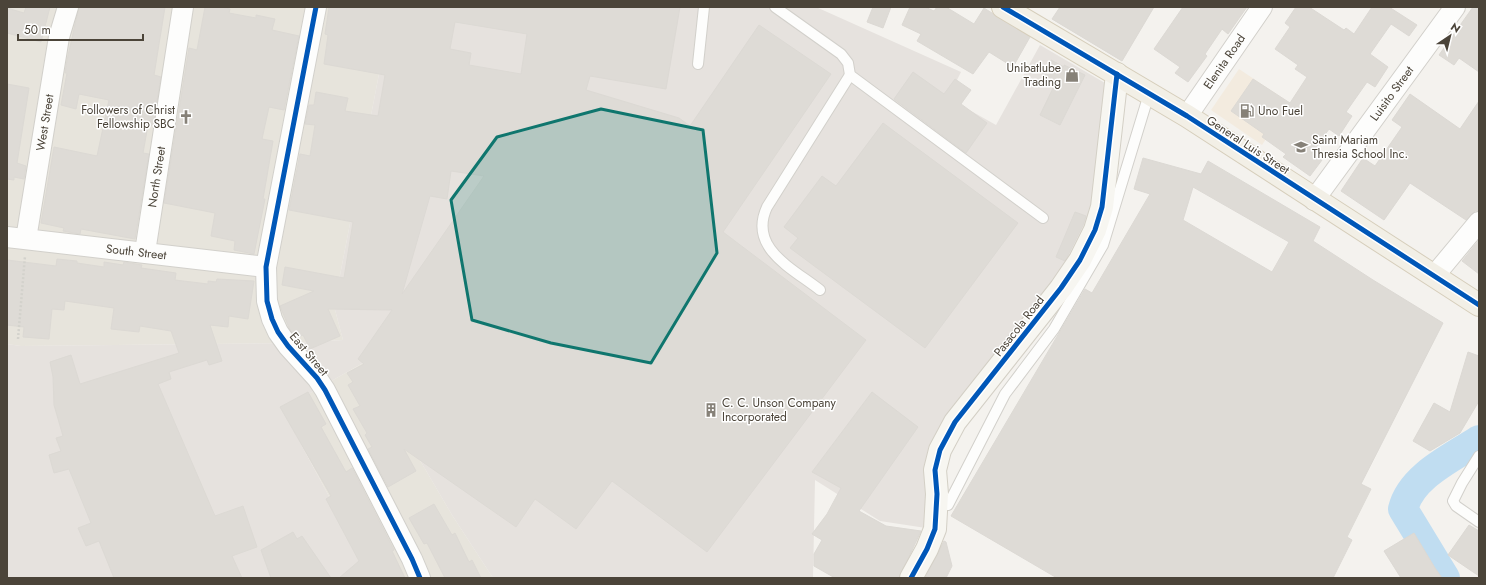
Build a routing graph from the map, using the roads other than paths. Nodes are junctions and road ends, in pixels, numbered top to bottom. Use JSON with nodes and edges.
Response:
{"nodes":[{"id":1,"x":68,"y":7,"type":"edge"},
{"id":2,"x":183,"y":7,"type":"edge"},
{"id":3,"x":316,"y":7,"type":"edge"},
{"id":4,"x":704,"y":7,"type":"edge"},
{"id":5,"x":775,"y":7,"type":"edge"},
{"id":6,"x":1003,"y":7,"type":"edge"},
{"id":7,"x":1262,"y":7,"type":"edge"},
{"id":8,"x":1455,"y":7,"type":"edge"},
{"id":9,"x":698,"y":64,"type":"dead end"},
{"id":10,"x":1117,"y":74,"type":"junction"},
{"id":11,"x":850,"y":75,"type":"junction"},
{"id":12,"x":1149,"y":94,"type":"junction"},
{"id":13,"x":1187,"y":116,"type":"junction"},
{"id":14,"x":1314,"y":200,"type":"junction"},
{"id":15,"x":1043,"y":218,"type":"dead end"},
{"id":16,"x":1479,"y":222,"type":"edge"},
{"id":17,"x":7,"y":237,"type":"edge"},
{"id":18,"x":26,"y":239,"type":"junction"},
{"id":19,"x":145,"y":252,"type":"junction"},
{"id":20,"x":266,"y":267,"type":"junction"},
{"id":21,"x":1434,"y":276,"type":"junction"},
{"id":22,"x":820,"y":290,"type":"dead end"},
{"id":23,"x":1479,"y":305,"type":"edge"},
{"id":24,"x":1479,"y":456,"type":"edge"},
{"id":25,"x":948,"y":505,"type":"dead end"},
{"id":26,"x":1479,"y":522,"type":"edge"},
{"id":27,"x":420,"y":578,"type":"edge"},
{"id":28,"x":911,"y":578,"type":"edge"}],
"edges":[{"from":1,"to":18,"type":"street","name":"West Street"},
{"from":2,"to":19,"type":"street","name":"North Street"},
{"from":3,"to":20,"type":"street","name":"East Street"},
{"from":4,"to":9,"type":"lane"},
{"from":5,"to":11,"type":"lane"},
{"from":6,"to":10,"type":"main road","name":"General Luis Street"},
{"from":7,"to":13,"type":"street","name":"Elenita Road"},
{"from":8,"to":14,"type":"street","name":"Luisito Street"},
{"from":10,"to":12,"type":"main road","name":"General Luis Street"},
{"from":10,"to":28,"type":"street","name":"Pasacola Road"},
{"from":11,"to":15,"type":"lane"},
{"from":11,"to":22,"type":"lane"},
{"from":12,"to":13,"type":"main road","name":"General Luis Street"},
{"from":12,"to":25,"type":"lane"},
{"from":13,"to":14,"type":"main road","name":"General Luis Street"},
{"from":14,"to":21,"type":"main road","name":"General Luis Street"},
{"from":16,"to":21,"type":"street"},
{"from":17,"to":18,"type":"street","name":"South Street"},
{"from":18,"to":19,"type":"street","name":"South Street"},
{"from":19,"to":20,"type":"street","name":"South Street"},
{"from":20,"to":27,"type":"street","name":"East Street"},
{"from":21,"to":23,"type":"main road","name":"General Luis Street"},
{"from":24,"to":26,"type":"lane"}]}
